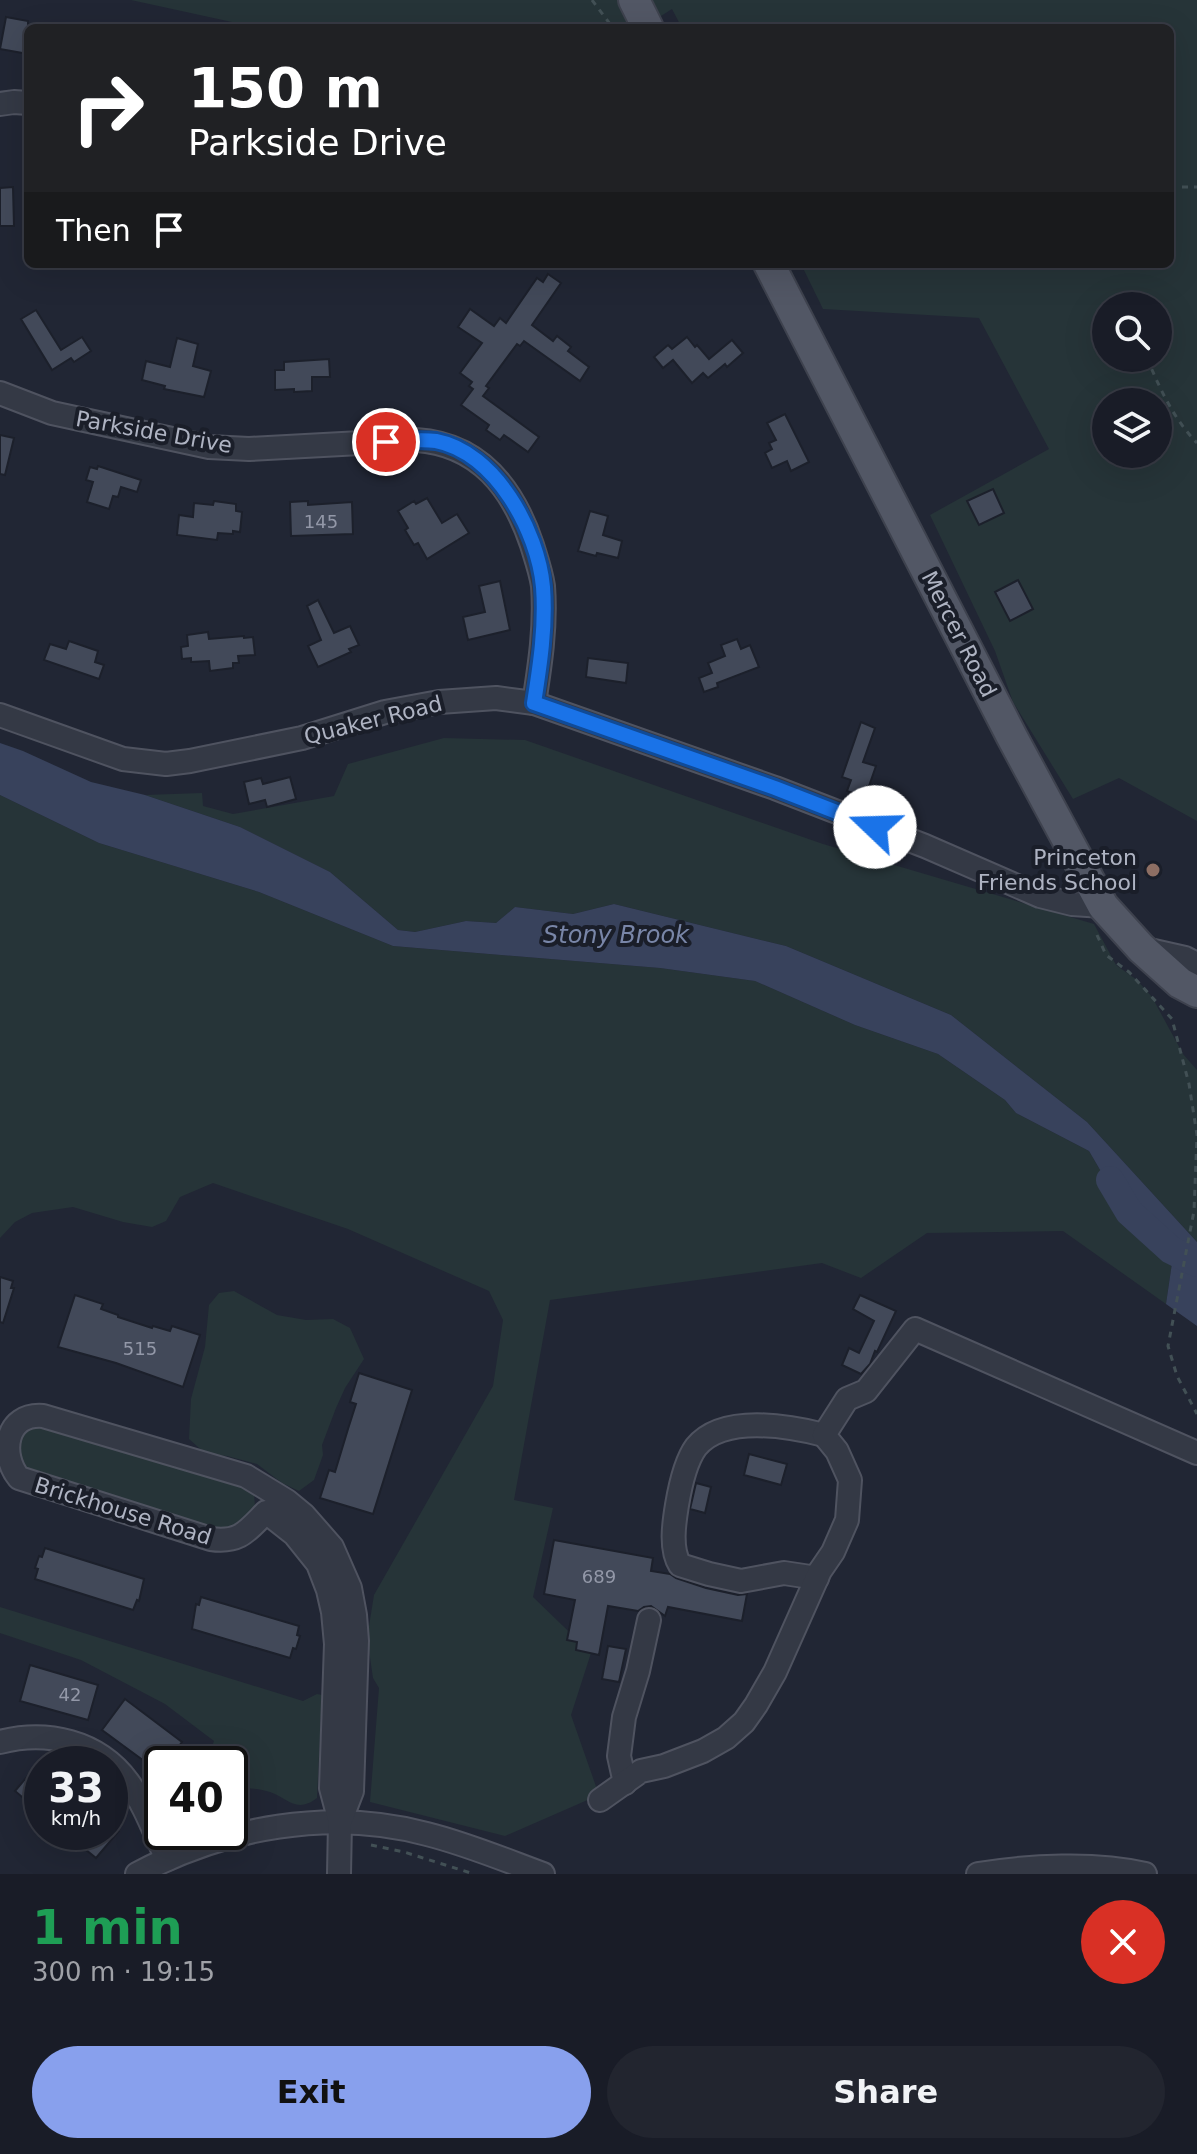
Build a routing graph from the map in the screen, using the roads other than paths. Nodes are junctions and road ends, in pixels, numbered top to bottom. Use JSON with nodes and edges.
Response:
{"nodes":[{"id":1,"x":634,"y":0,"type":"edge"},
{"id":2,"x":646,"y":24,"type":"edge"},
{"id":3,"x":24,"y":103,"type":"edge"},
{"id":4,"x":0,"y":104,"type":"edge"},
{"id":5,"x":771,"y":268,"type":"edge"},
{"id":6,"x":0,"y":393,"type":"edge"},
{"id":7,"x":534,"y":703,"type":"junction"},
{"id":8,"x":0,"y":715,"type":"edge"},
{"id":9,"x":1103,"y":906,"type":"junction"},
{"id":10,"x":1193,"y":979,"type":"edge"},
{"id":11,"x":1197,"y":1017,"type":"edge"},
{"id":12,"x":824,"y":1435,"type":"junction"},
{"id":13,"x":1197,"y":1453,"type":"edge"},
{"id":14,"x":269,"y":1501,"type":"junction"},
{"id":15,"x":817,"y":1578,"type":"junction"},
{"id":16,"x":649,"y":1620,"type":"dead end"},
{"id":17,"x":0,"y":1742,"type":"edge"},
{"id":18,"x":625,"y":1783,"type":"junction"},
{"id":19,"x":600,"y":1800,"type":"dead end"},
{"id":20,"x":340,"y":1822,"type":"junction"},
{"id":21,"x":167,"y":1859,"type":"junction"},
{"id":22,"x":137,"y":1874,"type":"edge"},
{"id":23,"x":339,"y":1874,"type":"edge"},
{"id":24,"x":543,"y":1874,"type":"edge"},
{"id":25,"x":978,"y":1874,"type":"edge"},
{"id":26,"x":1145,"y":1874,"type":"edge"}],
"edges":[{"from":1,"to":2,"type":"main road"},
{"from":3,"to":4,"type":"street"},
{"from":5,"to":9,"type":"main road","name":"Mercer Road"},
{"from":6,"to":7,"type":"street","name":"Parkside Drive"},
{"from":7,"to":8,"type":"street","name":"Quaker Road"},
{"from":7,"to":9,"type":"street","name":"Quaker Road"},
{"from":9,"to":10,"type":"main road","name":"Mercer Road"},
{"from":10,"to":11,"type":"main road","name":"Mercer Road"},
{"from":12,"to":13,"type":"street"},
{"from":12,"to":15,"type":"street"},
{"from":12,"to":15,"type":"street"},
{"from":14,"to":14,"type":"street","name":"Brickhouse Road"},
{"from":14,"to":20,"type":"street","name":"Brickhouse Road"},
{"from":15,"to":18,"type":"street"},
{"from":16,"to":18,"type":"street"},
{"from":17,"to":21,"type":"street"},
{"from":18,"to":19,"type":"street"},
{"from":20,"to":21,"type":"street"},
{"from":20,"to":23,"type":"street","name":"Brickhouse Road"},
{"from":20,"to":24,"type":"street"},
{"from":21,"to":22,"type":"street"},
{"from":25,"to":26,"type":"street"}]}
